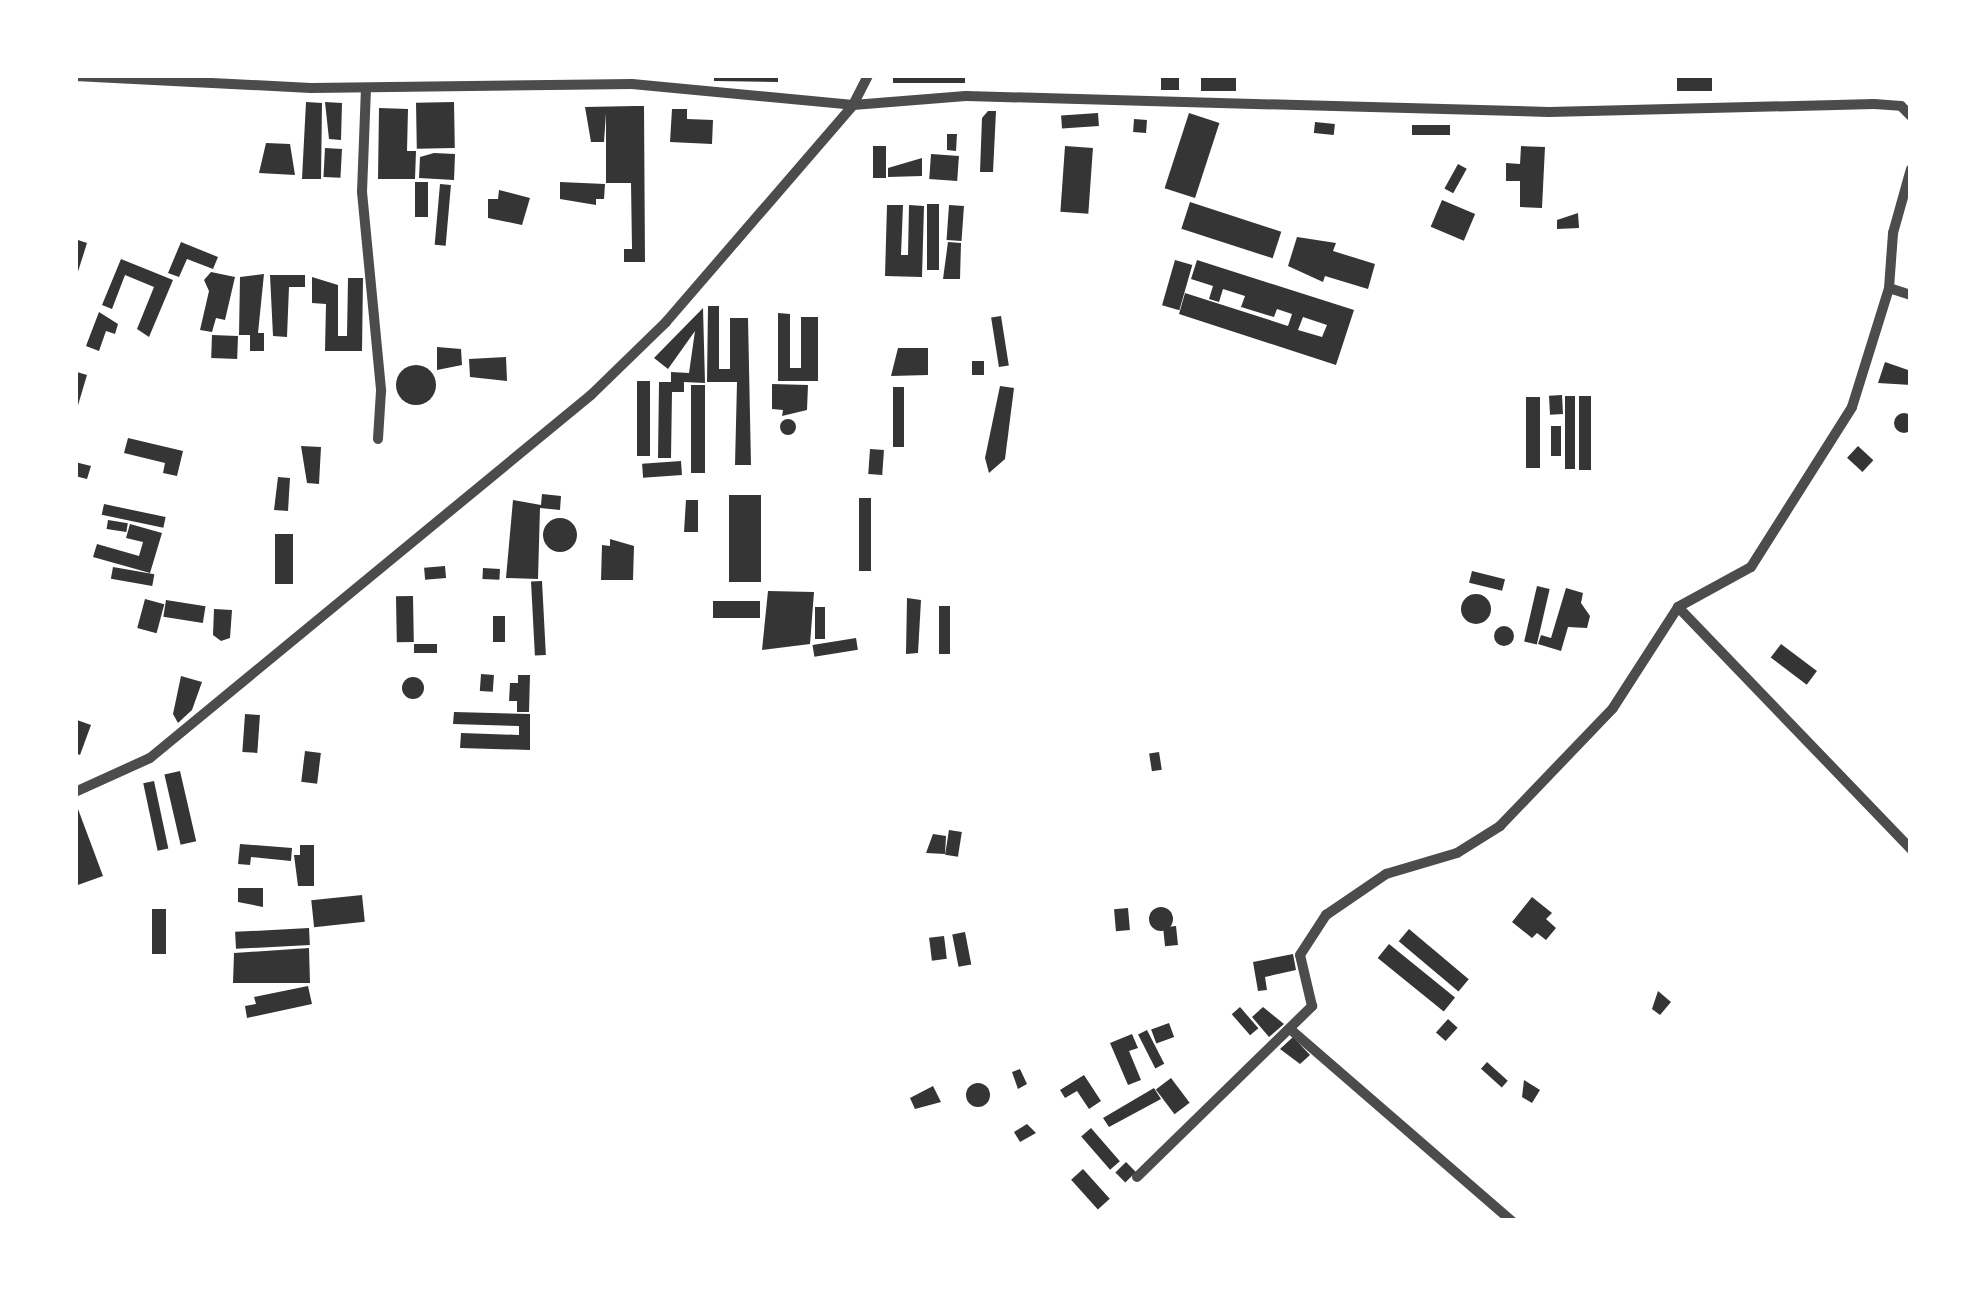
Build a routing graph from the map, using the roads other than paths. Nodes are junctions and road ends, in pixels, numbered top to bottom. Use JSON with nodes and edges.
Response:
{"nodes":[{"id":1,"x":868,"y":75,"type":"edge"},
{"id":2,"x":75,"y":76,"type":"edge"},
{"id":3,"x":366,"y":88,"type":"junction"},
{"id":4,"x":853,"y":105,"type":"junction"},
{"id":5,"x":1911,"y":116,"type":"edge"},
{"id":6,"x":1911,"y":170,"type":"edge"},
{"id":7,"x":1890,"y":288,"type":"junction"},
{"id":8,"x":1911,"y":295,"type":"edge"},
{"id":9,"x":378,"y":439,"type":"dead end"},
{"id":10,"x":1678,"y":607,"type":"junction"},
{"id":11,"x":75,"y":792,"type":"edge"},
{"id":12,"x":1911,"y":849,"type":"edge"},
{"id":13,"x":1290,"y":1029,"type":"junction"},
{"id":14,"x":1138,"y":1177,"type":"dead end"},
{"id":15,"x":1512,"y":1221,"type":"edge"}],
"edges":[{"from":1,"to":4,"type":"street"},
{"from":2,"to":3,"type":"street"},
{"from":3,"to":4,"type":"street"},
{"from":3,"to":9,"type":"street"},
{"from":4,"to":5,"type":"street"},
{"from":4,"to":11,"type":"street"},
{"from":6,"to":7,"type":"street"},
{"from":7,"to":8,"type":"street"},
{"from":7,"to":10,"type":"street"},
{"from":10,"to":12,"type":"street"},
{"from":10,"to":13,"type":"street"},
{"from":13,"to":14,"type":"street"},
{"from":13,"to":15,"type":"street"}]}
